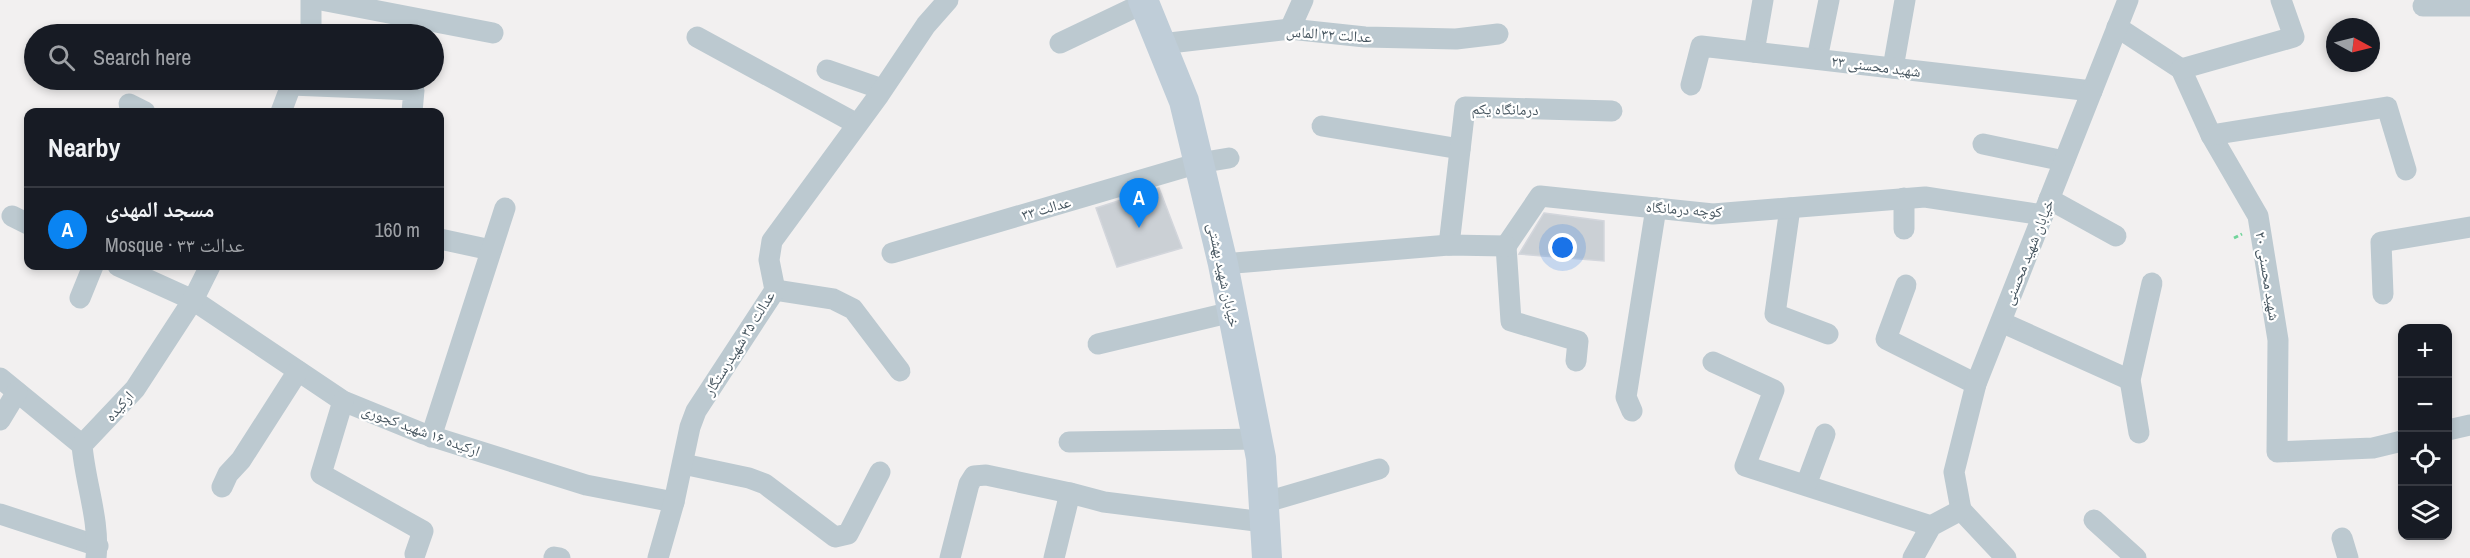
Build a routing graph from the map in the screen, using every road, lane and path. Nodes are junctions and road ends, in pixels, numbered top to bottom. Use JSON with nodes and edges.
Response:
{"nodes":[{"id":1,"x":312,"y":0,"type":"edge"},
{"id":2,"x":321,"y":0,"type":"edge"},
{"id":3,"x":948,"y":0,"type":"edge"},
{"id":4,"x":1303,"y":0,"type":"edge"},
{"id":5,"x":1763,"y":0,"type":"edge"},
{"id":6,"x":1829,"y":0,"type":"edge"},
{"id":7,"x":1905,"y":0,"type":"edge"},
{"id":8,"x":2128,"y":0,"type":"edge"},
{"id":9,"x":2281,"y":0,"type":"edge"},
{"id":10,"x":1143,"y":2,"type":"edge"},
{"id":11,"x":2423,"y":6,"type":"dead end"},
{"id":12,"x":2470,"y":6,"type":"edge"},
{"id":13,"x":310,"y":24,"type":"edge"},
{"id":14,"x":2117,"y":27,"type":"junction"},
{"id":15,"x":1290,"y":29,"type":"junction"},
{"id":16,"x":493,"y":33,"type":"dead end"},
{"id":17,"x":1498,"y":34,"type":"dead end"},
{"id":18,"x":697,"y":37,"type":"dead end"},
{"id":19,"x":1060,"y":43,"type":"dead end"},
{"id":20,"x":1161,"y":44,"type":"junction"},
{"id":21,"x":1754,"y":52,"type":"junction"},
{"id":22,"x":1817,"y":59,"type":"junction"},
{"id":23,"x":1893,"y":68,"type":"junction"},
{"id":24,"x":2181,"y":69,"type":"junction"},
{"id":25,"x":827,"y":70,"type":"dead end"},
{"id":26,"x":1692,"y":85,"type":"dead end"},
{"id":27,"x":289,"y":90,"type":"edge"},
{"id":28,"x":414,"y":90,"type":"edge"},
{"id":29,"x":882,"y":90,"type":"junction"},
{"id":30,"x":2092,"y":91,"type":"junction"},
{"id":31,"x":282,"y":108,"type":"edge"},
{"id":32,"x":412,"y":108,"type":"edge"},
{"id":33,"x":1612,"y":111,"type":"dead end"},
{"id":34,"x":857,"y":124,"type":"junction"},
{"id":35,"x":1322,"y":126,"type":"dead end"},
{"id":36,"x":2211,"y":135,"type":"junction"},
{"id":37,"x":1983,"y":144,"type":"dead end"},
{"id":38,"x":1460,"y":149,"type":"junction"},
{"id":39,"x":1229,"y":158,"type":"dead end"},
{"id":40,"x":2064,"y":161,"type":"junction"},
{"id":41,"x":1199,"y":163,"type":"junction"},
{"id":42,"x":2406,"y":170,"type":"dead end"},
{"id":43,"x":1904,"y":198,"type":"junction"},
{"id":44,"x":2046,"y":207,"type":"junction"},
{"id":45,"x":505,"y":208,"type":"dead end"},
{"id":46,"x":1656,"y":208,"type":"junction"},
{"id":47,"x":1790,"y":208,"type":"junction"},
{"id":48,"x":2470,"y":227,"type":"edge"},
{"id":49,"x":1904,"y":229,"type":"dead end"},
{"id":50,"x":2116,"y":236,"type":"dead end"},
{"id":51,"x":444,"y":240,"type":"edge"},
{"id":52,"x":1449,"y":245,"type":"junction"},
{"id":53,"x":1506,"y":246,"type":"junction"},
{"id":54,"x":491,"y":250,"type":"junction"},
{"id":55,"x":892,"y":253,"type":"dead end"},
{"id":56,"x":1223,"y":264,"type":"junction"},
{"id":57,"x":91,"y":270,"type":"edge"},
{"id":58,"x":127,"y":270,"type":"edge"},
{"id":59,"x":208,"y":270,"type":"edge"},
{"id":60,"x":2152,"y":283,"type":"dead end"},
{"id":61,"x":1906,"y":285,"type":"dead end"},
{"id":62,"x":775,"y":290,"type":"junction"},
{"id":63,"x":2383,"y":294,"type":"dead end"},
{"id":64,"x":80,"y":297,"type":"dead end"},
{"id":65,"x":193,"y":300,"type":"junction"},
{"id":66,"x":1232,"y":312,"type":"junction"},
{"id":67,"x":2001,"y":322,"type":"junction"},
{"id":68,"x":1828,"y":334,"type":"dead end"},
{"id":69,"x":1098,"y":344,"type":"dead end"},
{"id":70,"x":1576,"y":361,"type":"dead end"},
{"id":71,"x":1713,"y":362,"type":"dead end"},
{"id":72,"x":298,"y":371,"type":"junction"},
{"id":73,"x":900,"y":371,"type":"dead end"},
{"id":74,"x":0,"y":378,"type":"edge"},
{"id":75,"x":2130,"y":380,"type":"junction"},
{"id":76,"x":1976,"y":384,"type":"junction"},
{"id":77,"x":17,"y":392,"type":"junction"},
{"id":78,"x":343,"y":401,"type":"junction"},
{"id":79,"x":1632,"y":411,"type":"dead end"},
{"id":80,"x":0,"y":420,"type":"edge"},
{"id":81,"x":2470,"y":425,"type":"edge"},
{"id":82,"x":2452,"y":429,"type":"edge"},
{"id":83,"x":2139,"y":433,"type":"dead end"},
{"id":84,"x":1825,"y":434,"type":"dead end"},
{"id":85,"x":431,"y":437,"type":"junction"},
{"id":86,"x":1257,"y":439,"type":"junction"},
{"id":87,"x":1069,"y":442,"type":"dead end"},
{"id":88,"x":2398,"y":442,"type":"edge"},
{"id":89,"x":82,"y":445,"type":"junction"},
{"id":90,"x":683,"y":464,"type":"junction"},
{"id":91,"x":1379,"y":469,"type":"dead end"},
{"id":92,"x":880,"y":472,"type":"dead end"},
{"id":93,"x":1806,"y":486,"type":"junction"},
{"id":94,"x":222,"y":487,"type":"dead end"},
{"id":95,"x":1070,"y":493,"type":"junction"},
{"id":96,"x":674,"y":502,"type":"junction"},
{"id":97,"x":1961,"y":510,"type":"junction"},
{"id":98,"x":1263,"y":513,"type":"junction"},
{"id":99,"x":0,"y":514,"type":"edge"},
{"id":100,"x":2094,"y":520,"type":"dead end"},
{"id":101,"x":1931,"y":526,"type":"junction"},
{"id":102,"x":97,"y":552,"type":"edge"},
{"id":103,"x":415,"y":554,"type":"dead end"},
{"id":104,"x":658,"y":558,"type":"edge"},
{"id":105,"x":950,"y":558,"type":"edge"},
{"id":106,"x":1054,"y":558,"type":"edge"},
{"id":107,"x":1267,"y":558,"type":"edge"},
{"id":108,"x":1913,"y":558,"type":"edge"},
{"id":109,"x":2006,"y":558,"type":"edge"},
{"id":110,"x":2136,"y":558,"type":"edge"}],
"edges":[{"from":1,"to":13,"type":"street"},
{"from":2,"to":16,"type":"street"},
{"from":3,"to":29,"type":"street","name":"عدالت ۳۵ شهیدرستگار"},
{"from":4,"to":15,"type":"street"},
{"from":5,"to":21,"type":"street"},
{"from":6,"to":22,"type":"street"},
{"from":7,"to":23,"type":"street"},
{"from":8,"to":14,"type":"street","name":"خیابان شهید محسنی"},
{"from":9,"to":24,"type":"street"},
{"from":10,"to":19,"type":"street"},
{"from":10,"to":20,"type":"main road","name":"خیابان شهید بهشتی"},
{"from":11,"to":12,"type":"street"},
{"from":14,"to":24,"type":"street"},
{"from":14,"to":30,"type":"street","name":"خیابان شهید محسنی"},
{"from":15,"to":17,"type":"street","name":"عدالت ۳۲ الماس"},
{"from":15,"to":20,"type":"street","name":"عدالت ۳۲ الماس"},
{"from":18,"to":34,"type":"street"},
{"from":20,"to":41,"type":"main road","name":"خیابان شهید بهشتی"},
{"from":21,"to":22,"type":"street","name":"شهید محسنی ۲۳"},
{"from":21,"to":26,"type":"street","name":"شهید محسنی ۲۳"},
{"from":22,"to":23,"type":"street","name":"شهید محسنی ۲۳"},
{"from":23,"to":30,"type":"street","name":"شهید محسنی ۲۳"},
{"from":24,"to":36,"type":"street","name":"شهید محسنی ۲۰"},
{"from":25,"to":29,"type":"street"},
{"from":27,"to":31,"type":"street"},
{"from":28,"to":32,"type":"street"},
{"from":29,"to":34,"type":"street","name":"عدالت ۳۵ شهیدرستگار"},
{"from":30,"to":40,"type":"street","name":"خیابان شهید محسنی"},
{"from":33,"to":38,"type":"street","name":"درمانگاه یکم"},
{"from":34,"to":62,"type":"street","name":"عدالت ۳۵ شهیدرستگار"},
{"from":35,"to":38,"type":"street"},
{"from":36,"to":42,"type":"street"},
{"from":36,"to":88,"type":"street","name":"شهید محسنی ۲۰"},
{"from":37,"to":40,"type":"street"},
{"from":38,"to":52,"type":"street","name":"درمانگاه یکم"},
{"from":39,"to":41,"type":"street","name":"عدالت ۳۳"},
{"from":40,"to":44,"type":"street","name":"خیابان شهید محسنی"},
{"from":41,"to":55,"type":"street","name":"عدالت ۳۳"},
{"from":41,"to":56,"type":"main road","name":"خیابان شهید بهشتی"},
{"from":43,"to":44,"type":"street","name":"کوچه درمانگاه"},
{"from":43,"to":47,"type":"street","name":"کوچه درمانگاه"},
{"from":43,"to":49,"type":"street"},
{"from":44,"to":50,"type":"street"},
{"from":44,"to":67,"type":"street","name":"خیابان شهید محسنی"},
{"from":45,"to":54,"type":"street"},
{"from":46,"to":47,"type":"street","name":"کوچه درمانگاه"},
{"from":46,"to":53,"type":"street","name":"کوچه درمانگاه"},
{"from":46,"to":79,"type":"street"},
{"from":47,"to":68,"type":"street"},
{"from":48,"to":63,"type":"street"},
{"from":51,"to":54,"type":"street"},
{"from":52,"to":53,"type":"street"},
{"from":52,"to":56,"type":"street"},
{"from":53,"to":70,"type":"street"},
{"from":54,"to":85,"type":"street"},
{"from":56,"to":66,"type":"main road","name":"خیابان شهید بهشتی"},
{"from":57,"to":64,"type":"street"},
{"from":58,"to":65,"type":"street","name":"ارکیده ۱۶ شهید کجوری"},
{"from":59,"to":65,"type":"street","name":"ارکیده"},
{"from":60,"to":75,"type":"street"},
{"from":61,"to":76,"type":"street"},
{"from":62,"to":73,"type":"street"},
{"from":62,"to":90,"type":"street","name":"عدالت ۳۵ شهیدرستگار"},
{"from":65,"to":72,"type":"street","name":"ارکیده ۱۶ شهید کجوری"},
{"from":65,"to":89,"type":"street","name":"ارکیده"},
{"from":66,"to":69,"type":"street"},
{"from":66,"to":86,"type":"main road","name":"خیابان شهید بهشتی"},
{"from":67,"to":75,"type":"street"},
{"from":67,"to":76,"type":"street","name":"خیابان شهید محسنی"},
{"from":71,"to":93,"type":"street"},
{"from":72,"to":78,"type":"street","name":"ارکیده ۱۶ شهید کجوری"},
{"from":72,"to":94,"type":"street"},
{"from":74,"to":77,"type":"street"},
{"from":75,"to":83,"type":"street"},
{"from":76,"to":97,"type":"street","name":"خیابان شهید محسنی"},
{"from":77,"to":80,"type":"street"},
{"from":77,"to":89,"type":"street"},
{"from":78,"to":85,"type":"street","name":"ارکیده ۱۶ شهید کجوری"},
{"from":78,"to":103,"type":"street"},
{"from":81,"to":82,"type":"street"},
{"from":84,"to":93,"type":"street"},
{"from":85,"to":96,"type":"street","name":"ارکیده ۱۶ شهید کجوری"},
{"from":86,"to":87,"type":"street"},
{"from":86,"to":98,"type":"main road","name":"خیابان شهید بهشتی"},
{"from":89,"to":102,"type":"street"},
{"from":90,"to":92,"type":"street"},
{"from":90,"to":96,"type":"street","name":"عدالت ۳۵ شهیدرستگار"},
{"from":91,"to":98,"type":"street"},
{"from":93,"to":101,"type":"street"},
{"from":95,"to":98,"type":"street"},
{"from":95,"to":105,"type":"street"},
{"from":95,"to":106,"type":"street"},
{"from":96,"to":104,"type":"street","name":"عدالت ۳۵ شهیدرستگار"},
{"from":97,"to":101,"type":"street"},
{"from":97,"to":109,"type":"street"},
{"from":98,"to":107,"type":"main road","name":"خیابان شهید بهشتی"},
{"from":99,"to":102,"type":"street"},
{"from":100,"to":110,"type":"street"},
{"from":101,"to":108,"type":"street"}]}
